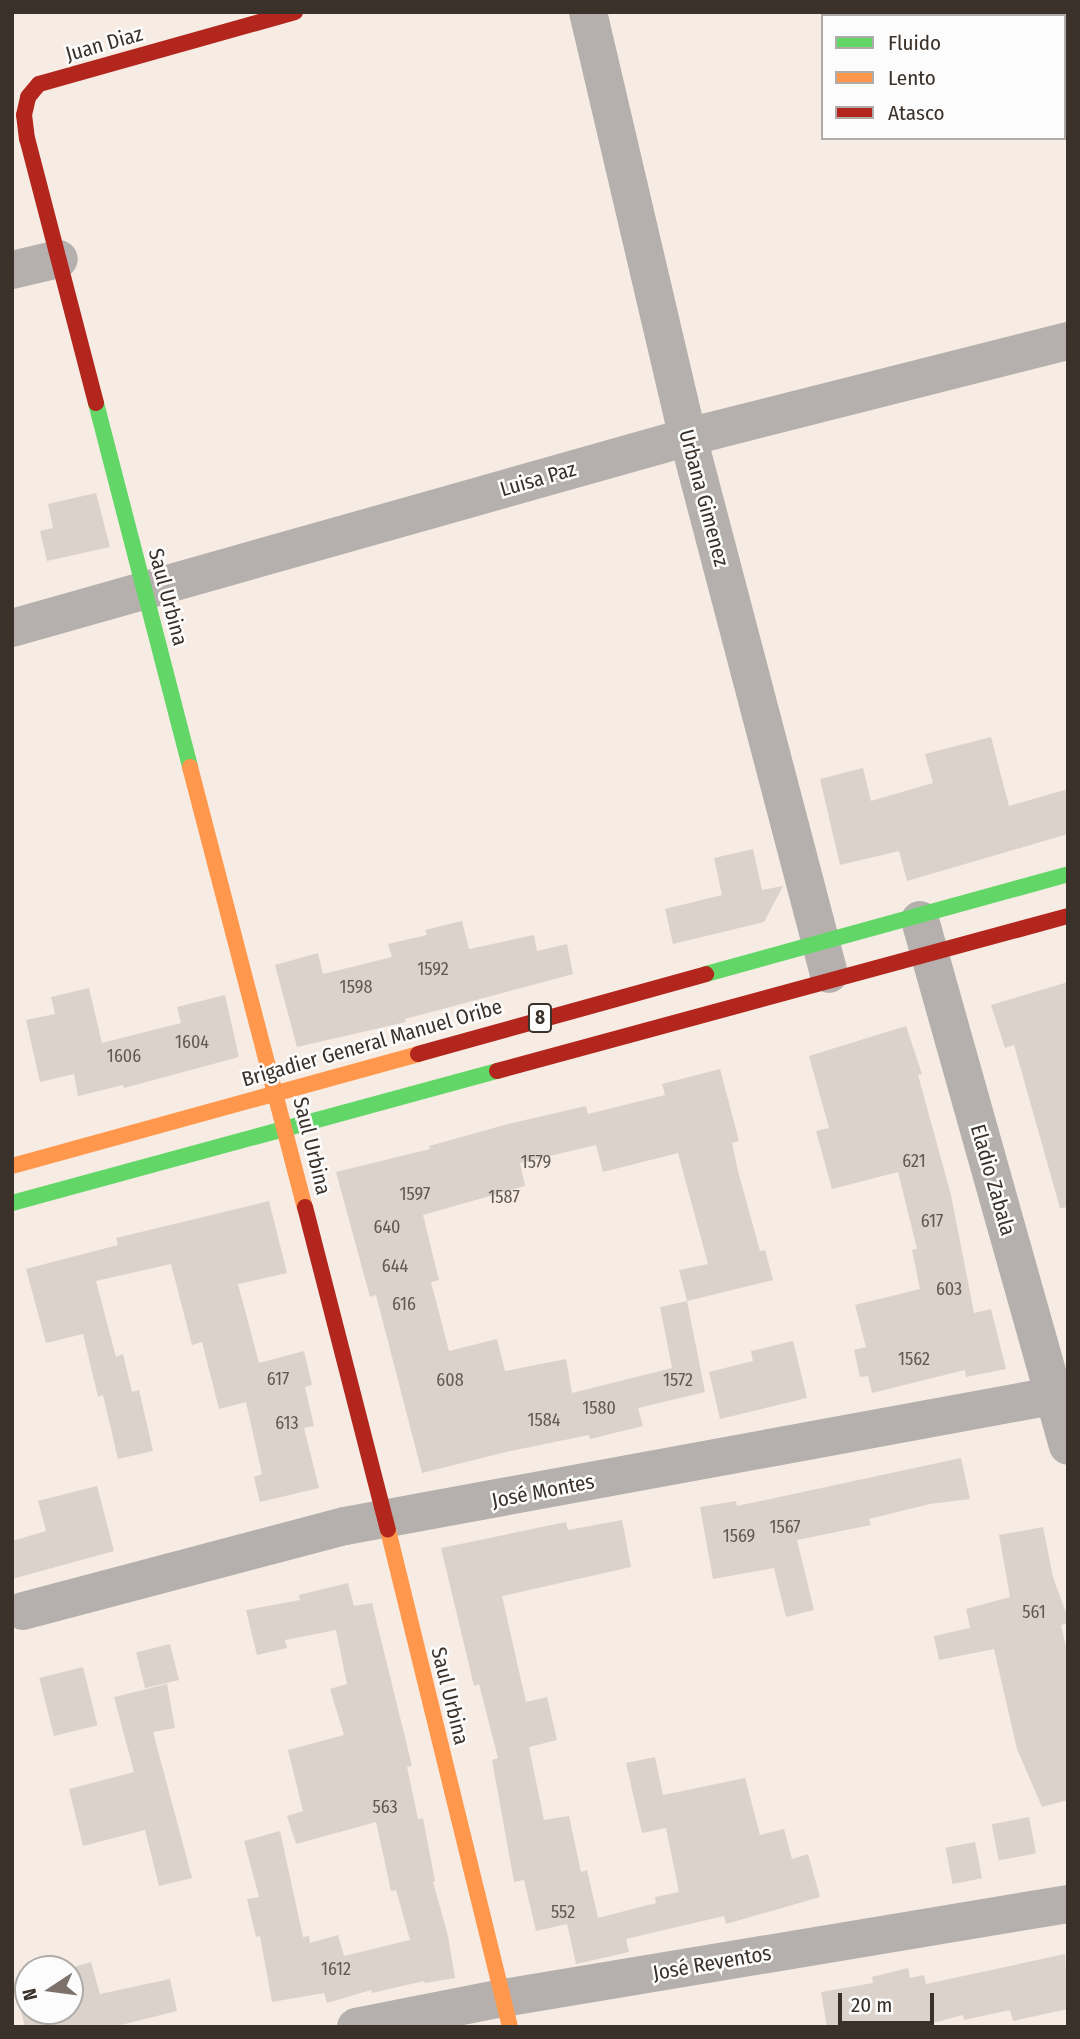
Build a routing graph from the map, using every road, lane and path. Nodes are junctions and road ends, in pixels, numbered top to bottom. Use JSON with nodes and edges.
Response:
{"nodes":[{"id":1,"x":295,"y":12,"type":"edge"},
{"id":2,"x":587,"y":12,"type":"edge"},
{"id":3,"x":24,"y":115,"type":"joint"},
{"id":4,"x":59,"y":258,"type":"junction"},
{"id":5,"x":12,"y":270,"type":"edge"},
{"id":6,"x":1068,"y":341,"type":"edge"},
{"id":7,"x":688,"y":437,"type":"junction"},
{"id":8,"x":144,"y":589,"type":"junction"},
{"id":9,"x":12,"y":628,"type":"edge"},
{"id":10,"x":1068,"y":874,"type":"edge"},
{"id":11,"x":919,"y":915,"type":"junction"},
{"id":12,"x":1068,"y":916,"type":"edge"},
{"id":13,"x":820,"y":941,"type":"junction"},
{"id":14,"x":929,"y":954,"type":"junction"},
{"id":15,"x":831,"y":980,"type":"junction"},
{"id":16,"x":276,"y":1091,"type":"junction"},
{"id":17,"x":286,"y":1130,"type":"junction"},
{"id":18,"x":106,"y":1159,"type":"junction"},
{"id":19,"x":12,"y":1166,"type":"edge"},
{"id":20,"x":12,"y":1203,"type":"edge"},
{"id":21,"x":1061,"y":1394,"type":"edge"},
{"id":22,"x":1068,"y":1446,"type":"edge"},
{"id":23,"x":386,"y":1521,"type":"junction"},
{"id":24,"x":23,"y":1611,"type":"dead end"},
{"id":25,"x":1068,"y":1904,"type":"edge"},
{"id":26,"x":506,"y":2013,"type":"edge"},
{"id":27,"x":356,"y":2027,"type":"edge"}],
"edges":[{"from":1,"to":3,"type":"street","name":"Juan Diaz"},
{"from":2,"to":7,"type":"street","name":"Urbana Gimenez"},
{"from":3,"to":4,"type":"street","name":"Saul Urbina"},
{"from":4,"to":5,"type":"street"},
{"from":4,"to":8,"type":"street","name":"Saul Urbina"},
{"from":6,"to":7,"type":"street","name":"Luisa Paz"},
{"from":7,"to":8,"type":"street","name":"Luisa Paz"},
{"from":7,"to":13,"type":"street","name":"Urbana Gimenez"},
{"from":8,"to":9,"type":"street","name":"Luisa Paz"},
{"from":8,"to":16,"type":"street","name":"Saul Urbina"},
{"from":10,"to":11,"type":"street","name":"Brigadier General Manuel Oribe","number":"8"},
{"from":11,"to":13,"type":"street","name":"Brigadier General Manuel Oribe","number":"8"},
{"from":11,"to":14,"type":"street","name":"Eladio Zabala"},
{"from":12,"to":14,"type":"street","name":"Brigadier General Manuel Oribe","number":"8"},
{"from":13,"to":15,"type":"street","name":"Urbana Gimenez"},
{"from":13,"to":16,"type":"street","name":"Brigadier General Manuel Oribe","number":"8"},
{"from":14,"to":15,"type":"street","name":"Brigadier General Manuel Oribe","number":"8"},
{"from":14,"to":21,"type":"street","name":"Eladio Zabala"},
{"from":15,"to":17,"type":"street","name":"Brigadier General Manuel Oribe","number":"8"},
{"from":16,"to":17,"type":"street","name":"Saul Urbina"},
{"from":16,"to":18,"type":"street","name":"Brigadier General Manuel Oribe","number":"8"},
{"from":17,"to":18,"type":"street","name":"Brigadier General Manuel Oribe","number":"8"},
{"from":17,"to":23,"type":"street","name":"Saul Urbina"},
{"from":18,"to":19,"type":"street","name":"Brigadier General Manuel Oribe","number":"8"},
{"from":18,"to":20,"type":"street","name":"Brigadier General Manuel Oribe","number":"8"},
{"from":21,"to":22,"type":"street","name":"Eladio Zabala"},
{"from":21,"to":23,"type":"street","name":"José Montes"},
{"from":23,"to":24,"type":"street","name":"José Montes"},
{"from":23,"to":26,"type":"street","name":"Saul Urbina"},
{"from":25,"to":26,"type":"street","name":"José Reventos"},
{"from":26,"to":27,"type":"street","name":"José Reventos"}]}
